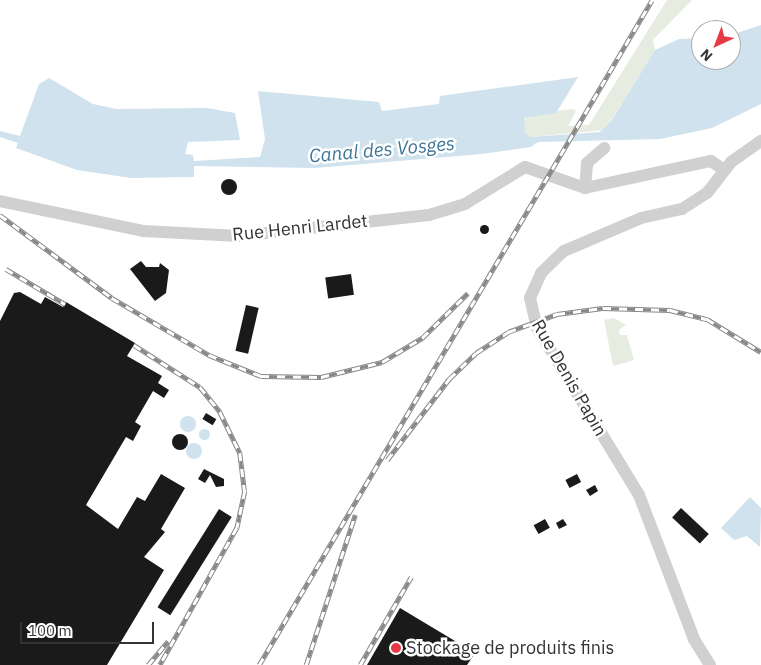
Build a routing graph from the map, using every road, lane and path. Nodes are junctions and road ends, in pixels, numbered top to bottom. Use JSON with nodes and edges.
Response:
{"nodes":[{"id":1,"x":761,"y":140,"type":"edge"},
{"id":2,"x":604,"y":148,"type":"dead end"},
{"id":3,"x":724,"y":170,"type":"junction"},
{"id":4,"x":585,"y":188,"type":"junction"},
{"id":5,"x":0,"y":201,"type":"edge"},
{"id":6,"x":710,"y":665,"type":"edge"}],
"edges":[{"from":1,"to":3,"type":"street","name":"Rue Denis Papin"},
{"from":2,"to":4,"type":"street"},
{"from":3,"to":4,"type":"street"},
{"from":3,"to":6,"type":"street","name":"Rue Denis Papin"},
{"from":4,"to":5,"type":"street","name":"Rue Henri Lardet"}]}
